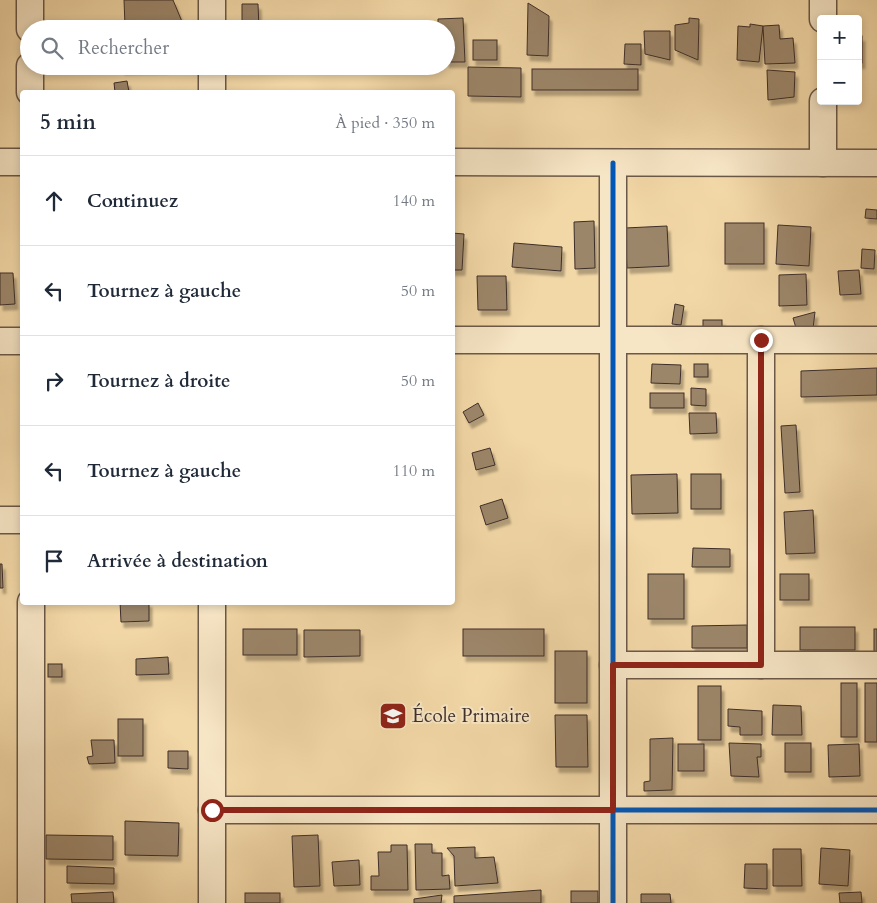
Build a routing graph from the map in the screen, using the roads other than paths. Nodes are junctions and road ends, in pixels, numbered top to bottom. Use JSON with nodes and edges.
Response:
{"nodes":[{"id":1,"x":30,"y":0,"type":"edge"},
{"id":2,"x":212,"y":0,"type":"edge"},
{"id":3,"x":823,"y":0,"type":"edge"},
{"id":4,"x":823,"y":15,"type":"edge"},
{"id":5,"x":30,"y":20,"type":"edge"},
{"id":6,"x":212,"y":20,"type":"edge"},
{"id":7,"x":30,"y":75,"type":"edge"},
{"id":8,"x":212,"y":75,"type":"edge"},
{"id":9,"x":30,"y":90,"type":"edge"},
{"id":10,"x":212,"y":90,"type":"edge"},
{"id":11,"x":823,"y":105,"type":"edge"},
{"id":12,"x":0,"y":162,"type":"edge"},
{"id":13,"x":20,"y":162,"type":"edge"},
{"id":14,"x":455,"y":162,"type":"edge"},
{"id":15,"x":613,"y":163,"type":"junction"},
{"id":16,"x":823,"y":163,"type":"junction"},
{"id":17,"x":877,"y":163,"type":"edge"},
{"id":18,"x":455,"y":340,"type":"edge"},
{"id":19,"x":613,"y":340,"type":"junction"},
{"id":20,"x":761,"y":340,"type":"junction"},
{"id":21,"x":877,"y":340,"type":"edge"},
{"id":22,"x":0,"y":341,"type":"edge"},
{"id":23,"x":20,"y":341,"type":"edge"},
{"id":24,"x":0,"y":520,"type":"edge"},
{"id":25,"x":20,"y":520,"type":"edge"},
{"id":26,"x":31,"y":605,"type":"edge"},
{"id":27,"x":212,"y":605,"type":"edge"},
{"id":28,"x":613,"y":665,"type":"junction"},
{"id":29,"x":761,"y":665,"type":"junction"},
{"id":30,"x":877,"y":665,"type":"edge"},
{"id":31,"x":212,"y":810,"type":"junction"},
{"id":32,"x":613,"y":810,"type":"junction"},
{"id":33,"x":877,"y":810,"type":"edge"},
{"id":34,"x":31,"y":903,"type":"edge"},
{"id":35,"x":212,"y":903,"type":"edge"},
{"id":36,"x":613,"y":903,"type":"edge"}],
"edges":[{"from":1,"to":5,"type":"street"},
{"from":2,"to":6,"type":"street"},
{"from":3,"to":4,"type":"street"},
{"from":7,"to":9,"type":"street"},
{"from":8,"to":10,"type":"street"},
{"from":11,"to":16,"type":"street"},
{"from":12,"to":13,"type":"street"},
{"from":14,"to":15,"type":"street"},
{"from":15,"to":16,"type":"street"},
{"from":15,"to":19,"type":"street"},
{"from":16,"to":17,"type":"street"},
{"from":18,"to":19,"type":"street"},
{"from":19,"to":20,"type":"street"},
{"from":19,"to":28,"type":"street"},
{"from":20,"to":21,"type":"street"},
{"from":20,"to":29,"type":"street"},
{"from":22,"to":23,"type":"street"},
{"from":24,"to":25,"type":"street"},
{"from":26,"to":34,"type":"street"},
{"from":27,"to":31,"type":"street"},
{"from":28,"to":29,"type":"street"},
{"from":28,"to":32,"type":"street"},
{"from":29,"to":30,"type":"street"},
{"from":31,"to":32,"type":"street"},
{"from":31,"to":35,"type":"street"},
{"from":32,"to":33,"type":"street"},
{"from":32,"to":36,"type":"street"}]}
